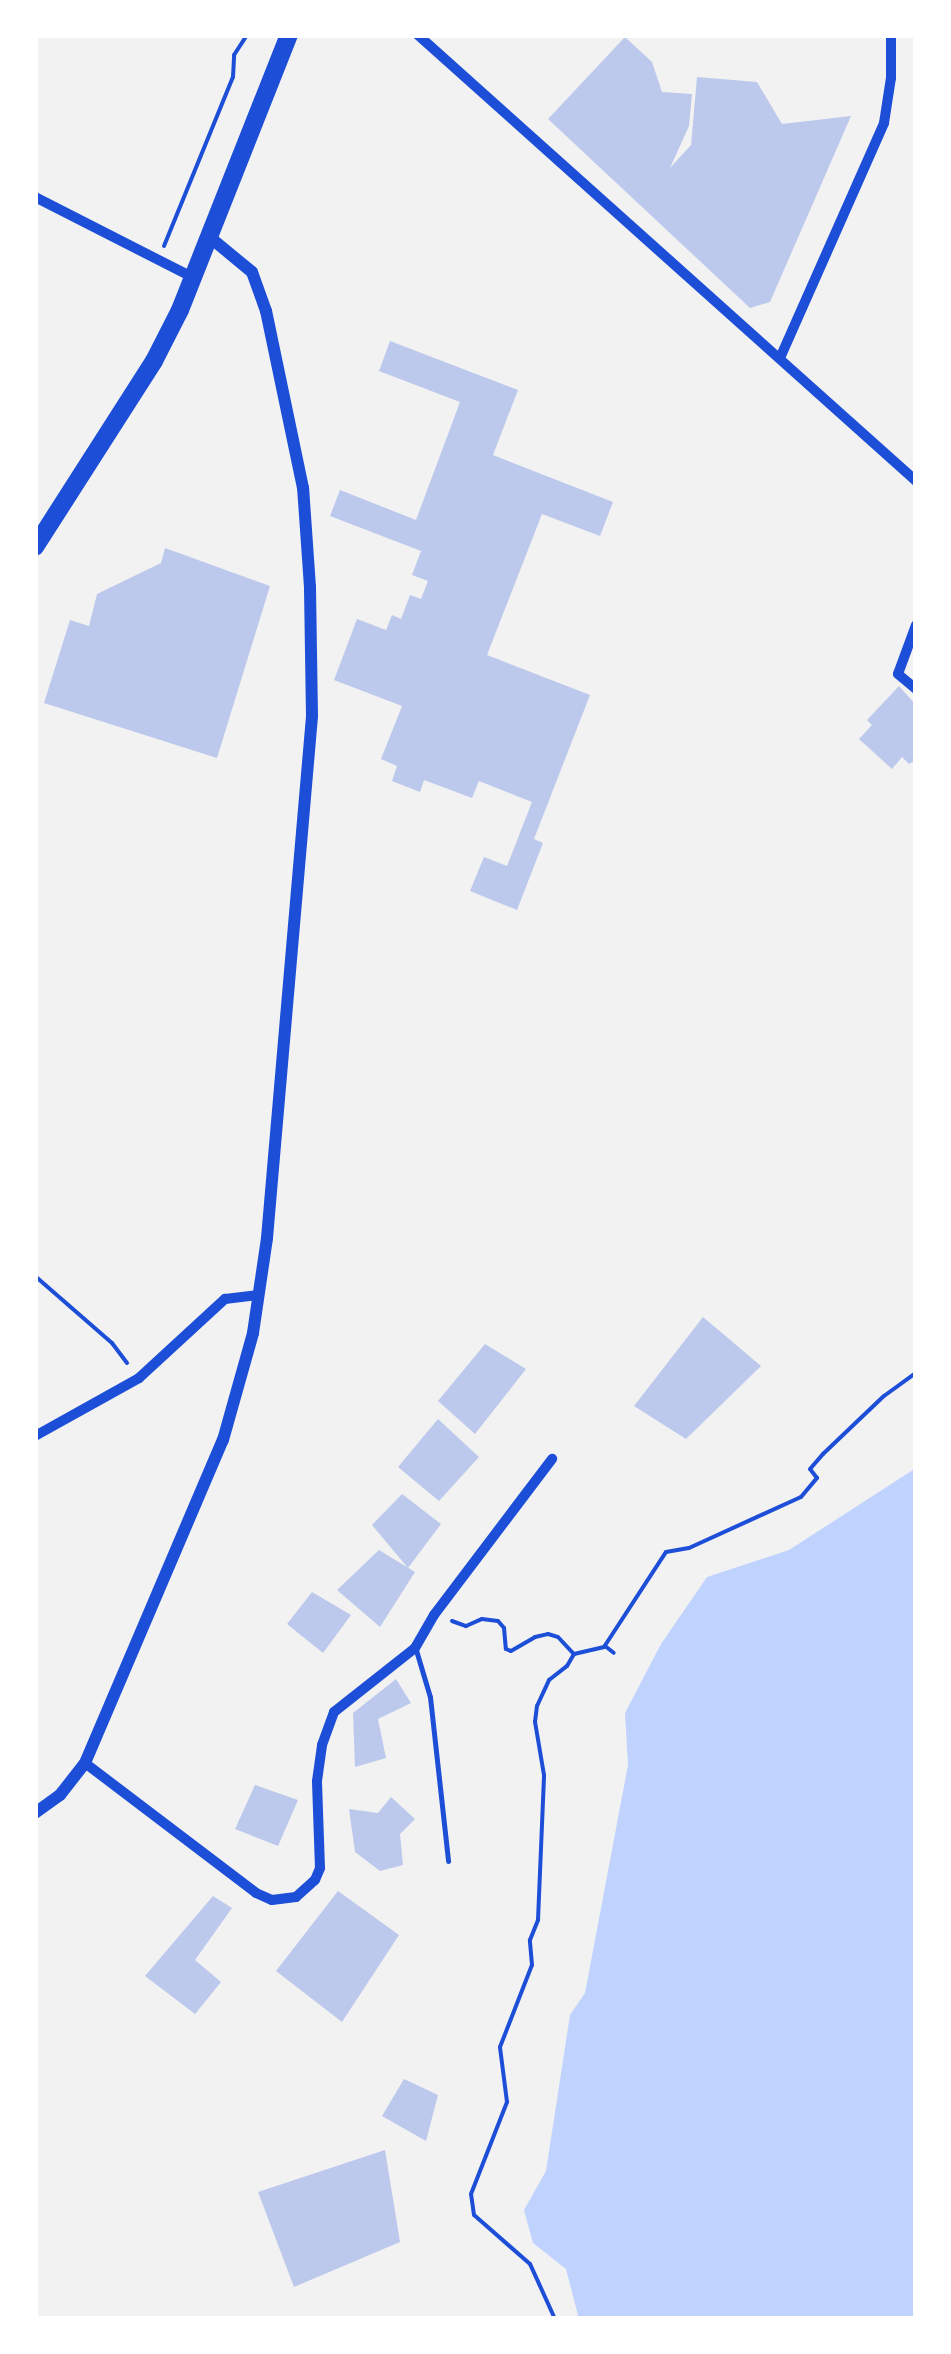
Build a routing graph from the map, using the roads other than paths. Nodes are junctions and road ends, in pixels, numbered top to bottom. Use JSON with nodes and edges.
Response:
{"nodes":[{"id":1,"x":289,"y":35,"type":"edge"},
{"id":2,"x":418,"y":35,"type":"edge"},
{"id":3,"x":891,"y":35,"type":"edge"},
{"id":4,"x":35,"y":197,"type":"edge"},
{"id":5,"x":212,"y":239,"type":"junction"},
{"id":6,"x":194,"y":278,"type":"junction"},
{"id":7,"x":780,"y":358,"type":"junction"},
{"id":8,"x":916,"y":481,"type":"edge"},
{"id":9,"x":35,"y":547,"type":"edge"},
{"id":10,"x":916,"y":625,"type":"edge"},
{"id":11,"x":916,"y":689,"type":"edge"},
{"id":12,"x":258,"y":1295,"type":"junction"},
{"id":13,"x":35,"y":1436,"type":"edge"},
{"id":14,"x":552,"y":1458,"type":"dead end"},
{"id":15,"x":415,"y":1648,"type":"junction"},
{"id":16,"x":84,"y":1764,"type":"junction"},
{"id":17,"x":35,"y":1813,"type":"edge"},
{"id":18,"x":448,"y":1862,"type":"dead end"}],
"edges":[{"from":1,"to":5,"type":"main road"},
{"from":2,"to":7,"type":"street"},
{"from":3,"to":7,"type":"street"},
{"from":4,"to":6,"type":"street"},
{"from":5,"to":6,"type":"main road"},
{"from":5,"to":12,"type":"street"},
{"from":6,"to":9,"type":"main road"},
{"from":7,"to":8,"type":"street"},
{"from":10,"to":11,"type":"street"},
{"from":12,"to":13,"type":"street"},
{"from":12,"to":16,"type":"street"},
{"from":14,"to":15,"type":"street"},
{"from":15,"to":16,"type":"street"},
{"from":15,"to":18,"type":"lane"},
{"from":16,"to":17,"type":"street"}]}
